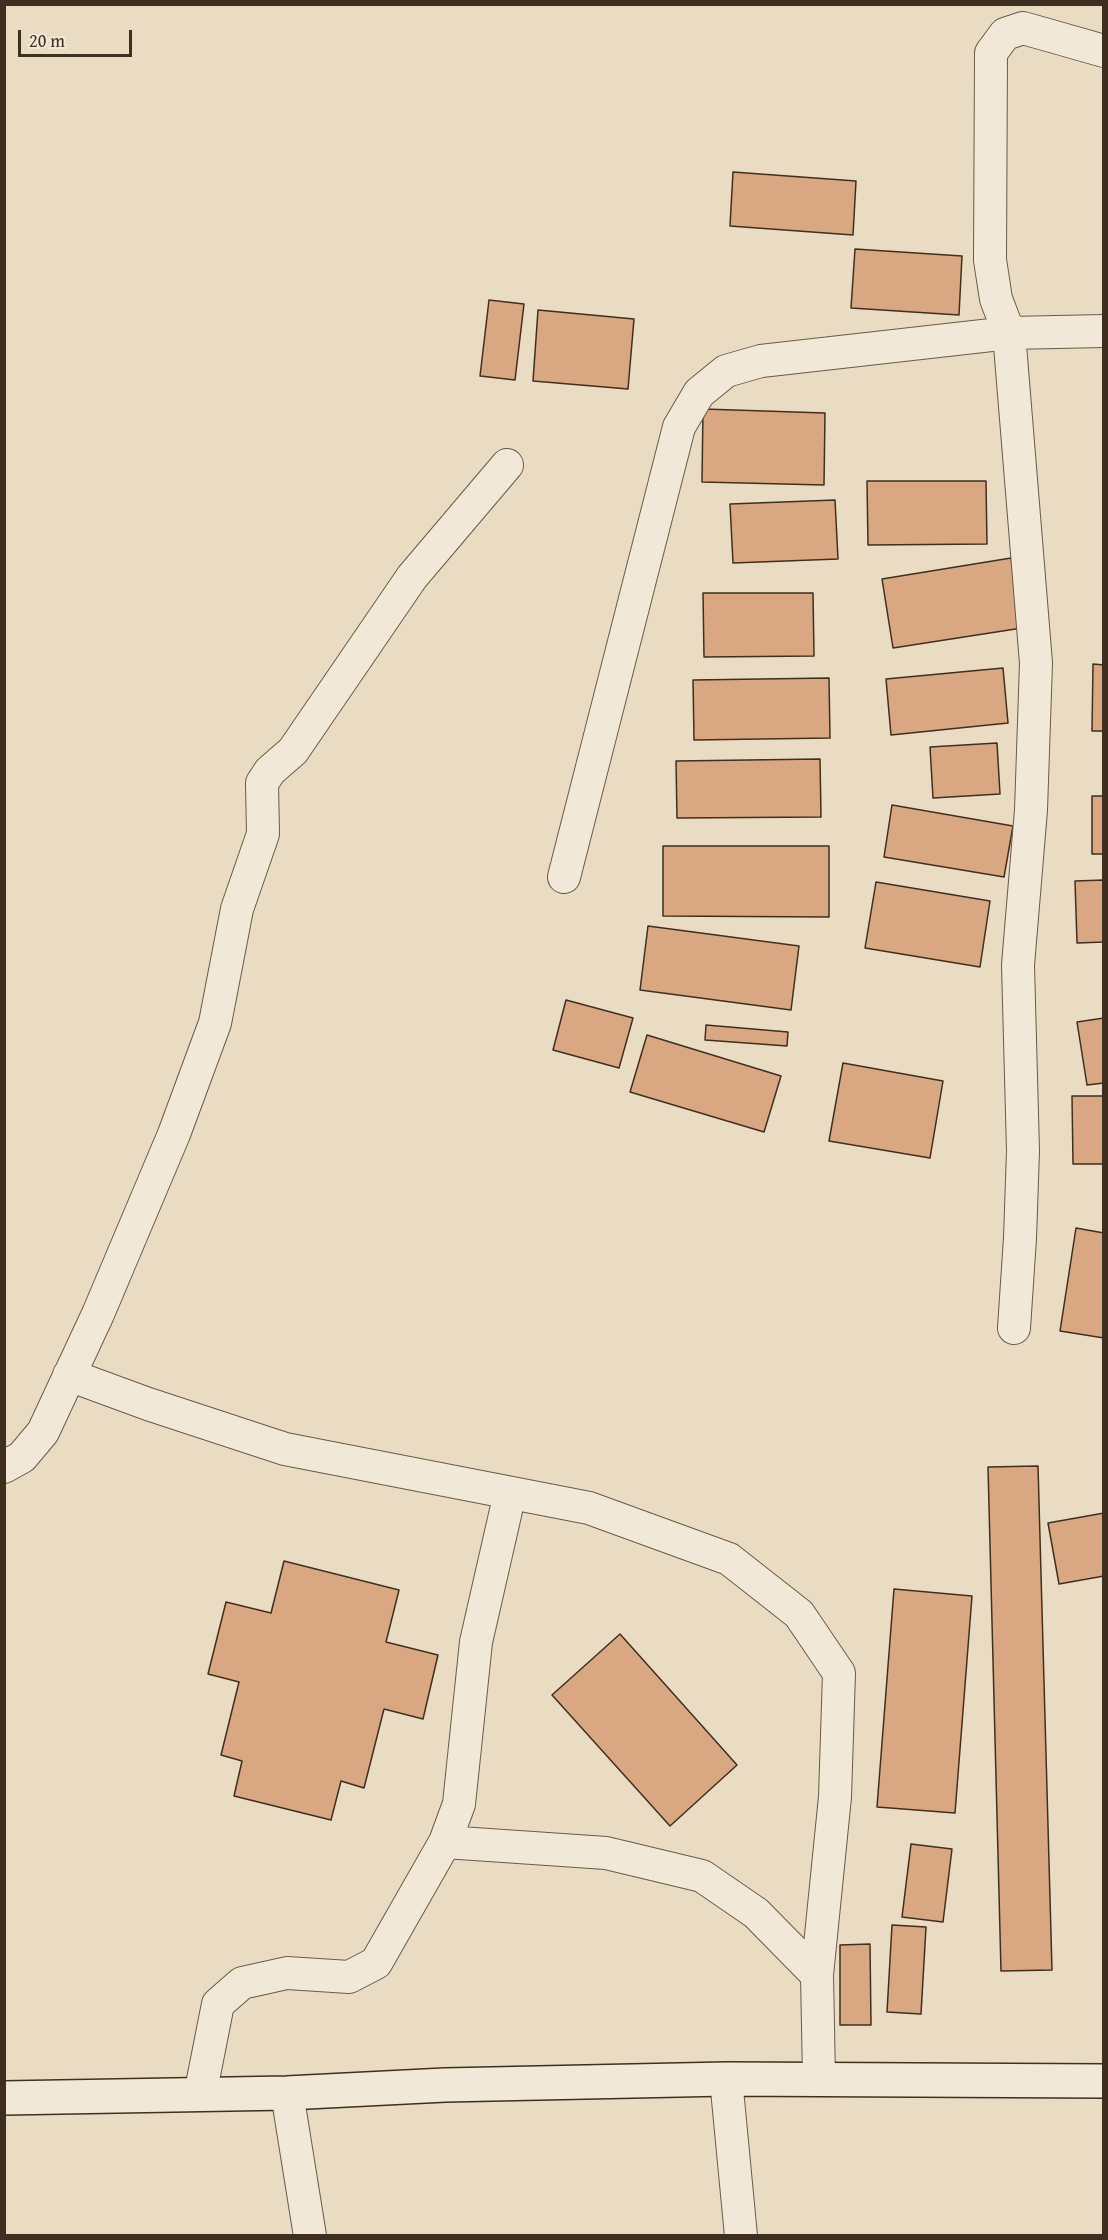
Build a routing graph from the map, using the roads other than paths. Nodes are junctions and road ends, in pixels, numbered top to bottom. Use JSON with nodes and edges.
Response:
{"nodes":[{"id":1,"x":1104,"y":51,"type":"edge"},
{"id":2,"x":1104,"y":331,"type":"edge"},
{"id":3,"x":1009,"y":333,"type":"junction"},
{"id":4,"x":507,"y":465,"type":"dead end"},
{"id":5,"x":564,"y":877,"type":"dead end"},
{"id":6,"x":1014,"y":1328,"type":"dead end"},
{"id":7,"x":69,"y":1375,"type":"junction"},
{"id":8,"x":4,"y":1467,"type":"edge"},
{"id":9,"x":510,"y":1493,"type":"junction"},
{"id":10,"x":445,"y":1842,"type":"junction"},
{"id":11,"x":817,"y":1976,"type":"junction"},
{"id":12,"x":819,"y":2078,"type":"junction"},
{"id":13,"x":726,"y":2079,"type":"junction"},
{"id":14,"x":1104,"y":2081,"type":"edge"},
{"id":15,"x":287,"y":2093,"type":"junction"},
{"id":16,"x":200,"y":2095,"type":"junction"},
{"id":17,"x":4,"y":2098,"type":"edge"},
{"id":18,"x":310,"y":2235,"type":"edge"},
{"id":19,"x":741,"y":2235,"type":"edge"}],
"edges":[{"from":1,"to":3,"type":"street"},
{"from":2,"to":3,"type":"street"},
{"from":3,"to":5,"type":"street"},
{"from":3,"to":6,"type":"street"},
{"from":4,"to":7,"type":"street"},
{"from":7,"to":8,"type":"street"},
{"from":7,"to":9,"type":"street"},
{"from":9,"to":10,"type":"street"},
{"from":9,"to":11,"type":"street"},
{"from":10,"to":11,"type":"street"},
{"from":10,"to":16,"type":"street"},
{"from":11,"to":12,"type":"street"},
{"from":12,"to":13,"type":"street"},
{"from":12,"to":14,"type":"street"},
{"from":13,"to":15,"type":"street"},
{"from":13,"to":19,"type":"street"},
{"from":15,"to":16,"type":"street"},
{"from":15,"to":18,"type":"street"},
{"from":16,"to":17,"type":"street"}]}
